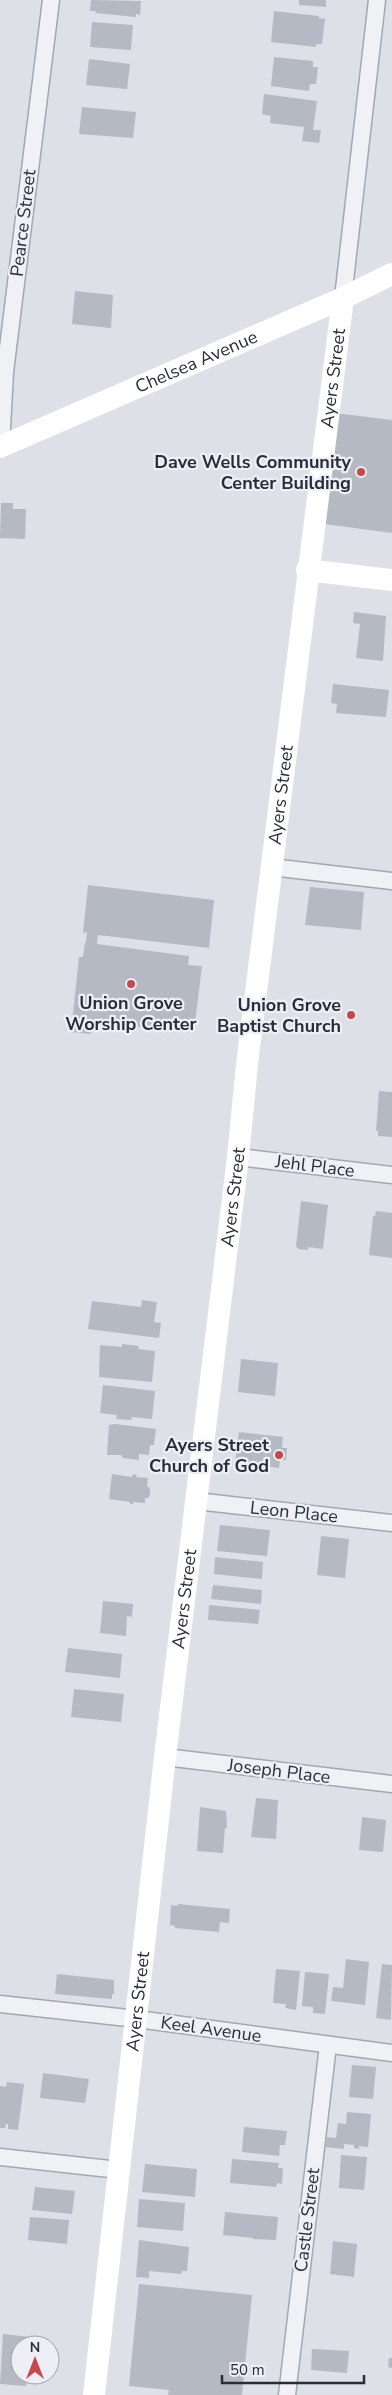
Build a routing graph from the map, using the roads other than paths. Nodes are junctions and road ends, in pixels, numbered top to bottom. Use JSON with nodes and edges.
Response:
{"nodes":[{"id":1,"x":51,"y":0,"type":"edge"},
{"id":2,"x":378,"y":0,"type":"edge"},
{"id":3,"x":392,"y":274,"type":"edge"},
{"id":4,"x":343,"y":298,"type":"junction"},
{"id":5,"x":1,"y":447,"type":"edge"},
{"id":6,"x":307,"y":570,"type":"junction"},
{"id":7,"x":392,"y":580,"type":"edge"},
{"id":8,"x":271,"y":867,"type":"junction"},
{"id":9,"x":392,"y":881,"type":"edge"},
{"id":10,"x":238,"y":1157,"type":"junction"},
{"id":11,"x":392,"y":1175,"type":"edge"},
{"id":12,"x":196,"y":1501,"type":"junction"},
{"id":13,"x":392,"y":1523,"type":"edge"},
{"id":14,"x":166,"y":1757,"type":"junction"},
{"id":15,"x":392,"y":1784,"type":"edge"},
{"id":16,"x":0,"y":2004,"type":"edge"},
{"id":17,"x":137,"y":2019,"type":"junction"},
{"id":18,"x":328,"y":2045,"type":"junction"},
{"id":19,"x":392,"y":2053,"type":"edge"},
{"id":20,"x":0,"y":2157,"type":"edge"},
{"id":21,"x":119,"y":2170,"type":"junction"},
{"id":22,"x":94,"y":2395,"type":"edge"},
{"id":23,"x":287,"y":2395,"type":"edge"}],
"edges":[{"from":1,"to":5,"type":"street","name":"Pearce Street"},
{"from":2,"to":4,"type":"street","name":"Ayers Street"},
{"from":3,"to":4,"type":"street","name":"Chelsea Avenue"},
{"from":4,"to":5,"type":"street","name":"Chelsea Avenue"},
{"from":4,"to":6,"type":"street","name":"Ayers Street"},
{"from":6,"to":7,"type":"street"},
{"from":6,"to":8,"type":"street","name":"Ayers Street"},
{"from":8,"to":9,"type":"street"},
{"from":8,"to":10,"type":"street","name":"Ayers Street"},
{"from":10,"to":11,"type":"street","name":"Jehl Place"},
{"from":10,"to":12,"type":"street","name":"Ayers Street"},
{"from":12,"to":13,"type":"street","name":"Leon Place"},
{"from":12,"to":14,"type":"street","name":"Ayers Street"},
{"from":14,"to":15,"type":"street","name":"Joseph Place"},
{"from":14,"to":17,"type":"street","name":"Ayers Street"},
{"from":16,"to":17,"type":"street","name":"Keel Avenue"},
{"from":17,"to":18,"type":"street","name":"Keel Avenue"},
{"from":17,"to":21,"type":"street","name":"Ayers Street"},
{"from":18,"to":19,"type":"street","name":"Keel Avenue"},
{"from":18,"to":23,"type":"street","name":"Castle Street"},
{"from":20,"to":21,"type":"street"},
{"from":21,"to":22,"type":"street","name":"Ayers Street"}]}
